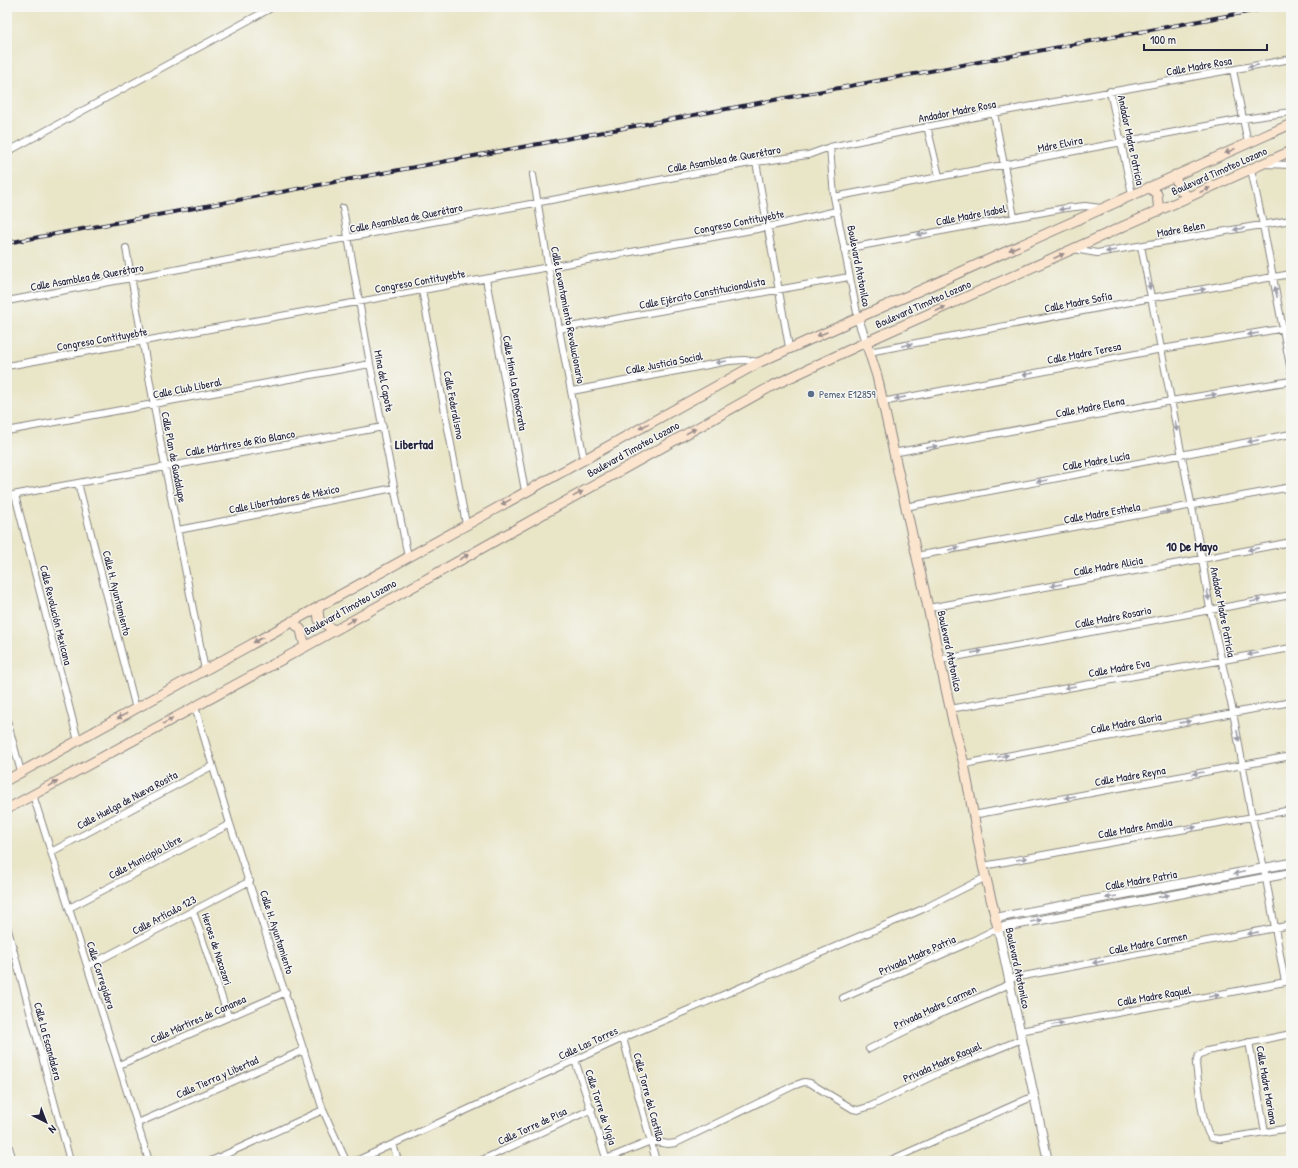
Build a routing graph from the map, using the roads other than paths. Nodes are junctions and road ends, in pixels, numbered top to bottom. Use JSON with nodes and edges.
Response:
{"nodes":[{"id":1,"x":273,"y":7,"type":"edge"},
{"id":2,"x":1291,"y":59,"type":"edge"},
{"id":3,"x":1233,"y":70,"type":"junction"},
{"id":4,"x":1110,"y":91,"type":"junction"},
{"id":5,"x":1291,"y":112,"type":"edge"},
{"id":6,"x":994,"y":113,"type":"junction"},
{"id":7,"x":1243,"y":119,"type":"junction"},
{"id":8,"x":1291,"y":124,"type":"edge"},
{"id":9,"x":927,"y":126,"type":"junction"},
{"id":10,"x":1122,"y":143,"type":"junction"},
{"id":11,"x":1248,"y":143,"type":"junction"},
{"id":12,"x":830,"y":147,"type":"junction"},
{"id":13,"x":7,"y":152,"type":"edge"},
{"id":14,"x":1291,"y":152,"type":"edge"},
{"id":15,"x":808,"y":155,"type":"joint"},
{"id":16,"x":756,"y":162,"type":"junction"},
{"id":17,"x":1264,"y":164,"type":"junction"},
{"id":18,"x":1291,"y":164,"type":"edge"},
{"id":19,"x":1004,"y":165,"type":"junction"},
{"id":20,"x":1251,"y":169,"type":"junction"},
{"id":21,"x":533,"y":175,"type":"dead end"},
{"id":22,"x":1175,"y":175,"type":"junction"},
{"id":23,"x":939,"y":176,"type":"junction"},
{"id":24,"x":1149,"y":187,"type":"junction"},
{"id":25,"x":1132,"y":194,"type":"junction"},
{"id":26,"x":834,"y":197,"type":"junction"},
{"id":27,"x":1190,"y":197,"type":"junction"},
{"id":28,"x":537,"y":202,"type":"junction"},
{"id":29,"x":344,"y":208,"type":"dead end"},
{"id":30,"x":1102,"y":208,"type":"junction"},
{"id":31,"x":836,"y":211,"type":"junction"},
{"id":32,"x":1159,"y":211,"type":"junction"},
{"id":33,"x":1014,"y":217,"type":"junction"},
{"id":34,"x":1291,"y":220,"type":"edge"},
{"id":35,"x":1263,"y":225,"type":"junction"},
{"id":36,"x":768,"y":227,"type":"junction"},
{"id":37,"x":348,"y":239,"type":"junction"},
{"id":38,"x":1141,"y":246,"type":"junction"},
{"id":39,"x":126,"y":248,"type":"dead end"},
{"id":40,"x":844,"y":249,"type":"junction"},
{"id":41,"x":1074,"y":249,"type":"junction"},
{"id":42,"x":548,"y":268,"type":"junction"},
{"id":43,"x":1291,"y":274,"type":"edge"},
{"id":44,"x":849,"y":277,"type":"junction"},
{"id":45,"x":1274,"y":277,"type":"junction"},
{"id":46,"x":131,"y":279,"type":"junction"},
{"id":47,"x":486,"y":279,"type":"junction"},
{"id":48,"x":779,"y":289,"type":"junction"},
{"id":49,"x":422,"y":290,"type":"junction"},
{"id":50,"x":1151,"y":298,"type":"junction"},
{"id":51,"x":7,"y":301,"type":"edge"},
{"id":52,"x":359,"y":302,"type":"junction"},
{"id":53,"x":858,"y":318,"type":"junction"},
{"id":54,"x":1291,"y":327,"type":"edge"},
{"id":55,"x":1284,"y":328,"type":"junction"},
{"id":56,"x":559,"y":329,"type":"junction"},
{"id":57,"x":142,"y":341,"type":"junction"},
{"id":58,"x":866,"y":342,"type":"junction"},
{"id":59,"x":789,"y":347,"type":"junction"},
{"id":60,"x":1162,"y":349,"type":"junction"},
{"id":61,"x":869,"y":352,"type":"junction"},
{"id":62,"x":760,"y":362,"type":"junction"},
{"id":63,"x":370,"y":364,"type":"junction"},
{"id":64,"x":7,"y":366,"type":"edge"},
{"id":65,"x":1291,"y":371,"type":"edge"},
{"id":66,"x":1291,"y":381,"type":"edge"},
{"id":67,"x":572,"y":391,"type":"junction"},
{"id":68,"x":1171,"y":401,"type":"junction"},
{"id":69,"x":882,"y":402,"type":"junction"},
{"id":70,"x":154,"y":405,"type":"junction"},
{"id":71,"x":382,"y":427,"type":"junction"},
{"id":72,"x":7,"y":431,"type":"edge"},
{"id":73,"x":1291,"y":434,"type":"edge"},
{"id":74,"x":893,"y":453,"type":"junction"},
{"id":75,"x":1181,"y":456,"type":"junction"},
{"id":76,"x":584,"y":459,"type":"junction"},
{"id":77,"x":165,"y":467,"type":"junction"},
{"id":78,"x":78,"y":483,"type":"junction"},
{"id":79,"x":394,"y":488,"type":"junction"},
{"id":80,"x":1291,"y":488,"type":"edge"},
{"id":81,"x":525,"y":491,"type":"junction"},
{"id":82,"x":15,"y":495,"type":"junction"},
{"id":83,"x":7,"y":496,"type":"edge"},
{"id":84,"x":1192,"y":506,"type":"junction"},
{"id":85,"x":904,"y":507,"type":"junction"},
{"id":86,"x":466,"y":524,"type":"junction"},
{"id":87,"x":178,"y":530,"type":"junction"},
{"id":88,"x":1291,"y":542,"type":"edge"},
{"id":89,"x":916,"y":556,"type":"junction"},
{"id":90,"x":408,"y":557,"type":"junction"},
{"id":91,"x":1202,"y":559,"type":"junction"},
{"id":92,"x":1291,"y":595,"type":"edge"},
{"id":93,"x":321,"y":605,"type":"junction"},
{"id":94,"x":928,"y":608,"type":"junction"},
{"id":95,"x":1210,"y":609,"type":"junction"},
{"id":96,"x":292,"y":621,"type":"junction"},
{"id":97,"x":334,"y":630,"type":"junction"},
{"id":98,"x":304,"y":647,"type":"junction"},
{"id":99,"x":1291,"y":648,"type":"edge"},
{"id":100,"x":939,"y":660,"type":"junction"},
{"id":101,"x":1222,"y":660,"type":"junction"},
{"id":102,"x":205,"y":670,"type":"junction"},
{"id":103,"x":1291,"y":702,"type":"edge"},
{"id":104,"x":195,"y":707,"type":"junction"},
{"id":105,"x":136,"y":709,"type":"junction"},
{"id":106,"x":950,"y":709,"type":"junction"},
{"id":107,"x":1233,"y":712,"type":"junction"},
{"id":108,"x":7,"y":720,"type":"edge"},
{"id":109,"x":78,"y":740,"type":"junction"},
{"id":110,"x":1291,"y":756,"type":"edge"},
{"id":111,"x":964,"y":764,"type":"junction"},
{"id":112,"x":1243,"y":765,"type":"junction"},
{"id":113,"x":212,"y":766,"type":"junction"},
{"id":114,"x":21,"y":772,"type":"junction"},
{"id":115,"x":7,"y":780,"type":"edge"},
{"id":116,"x":33,"y":795,"type":"junction"},
{"id":117,"x":7,"y":809,"type":"edge"},
{"id":118,"x":1291,"y":810,"type":"edge"},
{"id":119,"x":973,"y":815,"type":"junction"},
{"id":120,"x":1252,"y":817,"type":"junction"},
{"id":121,"x":230,"y":824,"type":"junction"},
{"id":122,"x":51,"y":852,"type":"junction"},
{"id":123,"x":1291,"y":863,"type":"edge"},
{"id":124,"x":983,"y":866,"type":"junction"},
{"id":125,"x":1264,"y":868,"type":"junction"},
{"id":126,"x":1291,"y":873,"type":"edge"},
{"id":127,"x":986,"y":877,"type":"junction"},
{"id":128,"x":1266,"y":878,"type":"junction"},
{"id":129,"x":250,"y":881,"type":"junction"},
{"id":130,"x":69,"y":908,"type":"junction"},
{"id":131,"x":193,"y":911,"type":"junction"},
{"id":132,"x":995,"y":918,"type":"junction"},
{"id":133,"x":7,"y":926,"type":"edge"},
{"id":134,"x":1291,"y":926,"type":"edge"},
{"id":135,"x":998,"y":928,"type":"junction"},
{"id":136,"x":1274,"y":928,"type":"junction"},
{"id":137,"x":88,"y":966,"type":"junction"},
{"id":138,"x":1009,"y":982,"type":"junction"},
{"id":139,"x":1288,"y":982,"type":"edge"},
{"id":140,"x":286,"y":992,"type":"junction"},
{"id":141,"x":843,"y":998,"type":"dead end"},
{"id":142,"x":228,"y":1016,"type":"junction"},
{"id":143,"x":1291,"y":1034,"type":"edge"},
{"id":144,"x":1021,"y":1035,"type":"junction"},
{"id":145,"x":623,"y":1038,"type":"junction"},
{"id":146,"x":1249,"y":1042,"type":"junction"},
{"id":147,"x":869,"y":1049,"type":"dead end"},
{"id":148,"x":304,"y":1050,"type":"junction"},
{"id":149,"x":575,"y":1060,"type":"junction"},
{"id":150,"x":119,"y":1065,"type":"junction"},
{"id":151,"x":1034,"y":1096,"type":"junction"},
{"id":152,"x":592,"y":1109,"type":"junction"},
{"id":153,"x":323,"y":1110,"type":"junction"},
{"id":154,"x":138,"y":1123,"type":"junction"},
{"id":155,"x":1291,"y":1128,"type":"edge"},
{"id":156,"x":1265,"y":1132,"type":"junction"},
{"id":157,"x":7,"y":1140,"type":"edge"},
{"id":158,"x":651,"y":1141,"type":"junction"},
{"id":159,"x":393,"y":1144,"type":"junction"},
{"id":160,"x":605,"y":1160,"type":"edge"},
{"id":161,"x":13,"y":1161,"type":"edge"},
{"id":162,"x":70,"y":1161,"type":"edge"},
{"id":163,"x":149,"y":1161,"type":"edge"},
{"id":164,"x":211,"y":1161,"type":"edge"},
{"id":165,"x":346,"y":1161,"type":"edge"},
{"id":166,"x":356,"y":1161,"type":"edge"},
{"id":167,"x":398,"y":1161,"type":"edge"},
{"id":168,"x":480,"y":1161,"type":"edge"},
{"id":169,"x":656,"y":1161,"type":"edge"},
{"id":170,"x":889,"y":1161,"type":"edge"},
{"id":171,"x":1048,"y":1161,"type":"edge"}],
"edges":[{"from":1,"to":13,"type":"street"},
{"from":2,"to":3,"type":"street","name":"Calle Madre Rosa","one_way":true},
{"from":3,"to":4,"type":"street","name":"Calle Madre Rosa"},
{"from":3,"to":7,"type":"street"},
{"from":4,"to":6,"type":"street","name":"Andador Madre Rosa"},
{"from":4,"to":10,"type":"street","name":"Andador Madre Patricia"},
{"from":5,"to":7,"type":"street","name":"Mdre Elvira"},
{"from":6,"to":9,"type":"street","name":"Andador Madre Rosa"},
{"from":6,"to":19,"type":"street"},
{"from":7,"to":10,"type":"street","name":"Mdre Elvira"},
{"from":7,"to":11,"type":"street"},
{"from":8,"to":11,"type":"main road","name":"Boulevard Timoteo Lozano"},
{"from":9,"to":12,"type":"street","name":"Andador Madre Rosa"},
{"from":9,"to":23,"type":"street"},
{"from":10,"to":19,"type":"street","name":"Mdre Elvira"},
{"from":10,"to":25,"type":"street","name":"Andador Madre Patricia"},
{"from":11,"to":22,"type":"main road","name":"Boulevard Timoteo Lozano","one_way":true},
{"from":12,"to":15,"type":"street","name":"Andador Madre Rosa"},
{"from":12,"to":26,"type":"street","name":"Boulevard Atotonilco"},
{"from":14,"to":17,"type":"main road","name":"Boulevard Timoteo Lozano"},
{"from":15,"to":16,"type":"street","name":"Calle Asamblea de Querétaro"},
{"from":16,"to":28,"type":"street","name":"Calle Asamblea de Querétaro"},
{"from":16,"to":36,"type":"street"},
{"from":17,"to":18,"type":"street"},
{"from":17,"to":20,"type":"main road","name":"Boulevard Timoteo Lozano"},
{"from":19,"to":23,"type":"street","name":"Mdre Elvira"},
{"from":19,"to":33,"type":"street"},
{"from":27,"to":20,"type":"main road","name":"Boulevard Timoteo Lozano","one_way":true},
{"from":20,"to":35,"type":"street"},
{"from":21,"to":28,"type":"street","name":"Calle Levantamiento Revolucionario"},
{"from":22,"to":24,"type":"main road","name":"Boulevard Timoteo Lozano"},
{"from":22,"to":27,"type":"main road"},
{"from":23,"to":26,"type":"street","name":"Mdre Elvira"},
{"from":24,"to":25,"type":"main road","name":"Boulevard Timoteo Lozano"},
{"from":24,"to":32,"type":"main road"},
{"from":25,"to":30,"type":"main road","name":"Boulevard Timoteo Lozano"},
{"from":26,"to":31,"type":"street","name":"Boulevard Atotonilco"},
{"from":27,"to":32,"type":"main road","name":"Boulevard Timoteo Lozano"},
{"from":28,"to":37,"type":"street","name":"Calle Asamblea de Querétaro"},
{"from":28,"to":42,"type":"street","name":"Calle Levantamiento Revolucionario"},
{"from":29,"to":37,"type":"street","name":"Mina del Capote"},
{"from":30,"to":33,"type":"street","name":"Calle Madre Isabel","one_way":true},
{"from":30,"to":53,"type":"main road","name":"Boulevard Timoteo Lozano","one_way":true},
{"from":31,"to":36,"type":"street","name":"Congreso Contituyebte"},
{"from":31,"to":40,"type":"street","name":"Boulevard Atotonilco"},
{"from":32,"to":41,"type":"main road","name":"Boulevard Timoteo Lozano"},
{"from":33,"to":40,"type":"street","name":"Calle Madre Isabel","one_way":true},
{"from":34,"to":35,"type":"street","name":"Madre Belen"},
{"from":35,"to":38,"type":"street","name":"Madre Belen","one_way":true},
{"from":35,"to":45,"type":"street"},
{"from":36,"to":42,"type":"street","name":"Congreso Contituyebte"},
{"from":36,"to":48,"type":"street"},
{"from":37,"to":46,"type":"street","name":"Calle Asamblea de Querétaro"},
{"from":37,"to":52,"type":"street","name":"Mina del Capote"},
{"from":38,"to":41,"type":"street","name":"Madre Belen","one_way":true},
{"from":38,"to":50,"type":"street","name":"Andador Madre Patricia","one_way":true},
{"from":39,"to":46,"type":"street","name":"Calle Plan de Guadalupe"},
{"from":40,"to":44,"type":"street","name":"Boulevard Atotonilco"},
{"from":58,"to":41,"type":"main road","name":"Boulevard Timoteo Lozano","one_way":true},
{"from":42,"to":47,"type":"street","name":"Congreso Contituyebte"},
{"from":42,"to":56,"type":"street","name":"Calle Levantamiento Revolucionario"},
{"from":43,"to":45,"type":"street","name":"Calle Madre Sofía"},
{"from":44,"to":48,"type":"street","name":"Calle Ejército Constitucionalista"},
{"from":44,"to":53,"type":"street","name":"Boulevard Atotonilco"},
{"from":50,"to":45,"type":"street","name":"Calle Madre Sofía","one_way":true},
{"from":55,"to":45,"type":"street","one_way":true},
{"from":46,"to":51,"type":"street","name":"Calle Asamblea de Querétaro"},
{"from":46,"to":57,"type":"street","name":"Calle Plan de Guadalupe"},
{"from":47,"to":49,"type":"street","name":"Congreso Contituyebte"},
{"from":47,"to":81,"type":"street","name":"Calle Mina La Demócrata"},
{"from":48,"to":56,"type":"street","name":"Calle Ejército Constitucionalista"},
{"from":48,"to":59,"type":"street"},
{"from":49,"to":52,"type":"street","name":"Congreso Contituyebte"},
{"from":49,"to":86,"type":"street","name":"Calle Federalismo"},
{"from":50,"to":60,"type":"street","name":"Andador Madre Patricia"},
{"from":61,"to":50,"type":"street","name":"Calle Madre Sofía","one_way":true},
{"from":52,"to":57,"type":"street","name":"Congreso Contituyebte"},
{"from":52,"to":63,"type":"street","name":"Mina del Capote"},
{"from":53,"to":58,"type":"street","name":"Boulevard Atotonilco"},
{"from":53,"to":59,"type":"main road","name":"Boulevard Timoteo Lozano","one_way":true},
{"from":54,"to":55,"type":"street","name":"Calle Madre Teresa"},
{"from":55,"to":60,"type":"street","name":"Calle Madre Teresa","one_way":true},
{"from":55,"to":65,"type":"street"},
{"from":56,"to":67,"type":"street","name":"Calle Levantamiento Revolucionario"},
{"from":57,"to":64,"type":"street","name":"Congreso Contituyebte"},
{"from":57,"to":70,"type":"street","name":"Calle Plan de Guadalupe"},
{"from":58,"to":61,"type":"main road","name":"Boulevard Atotonilco"},
{"from":97,"to":58,"type":"main road","name":"Boulevard Timoteo Lozano","one_way":true},
{"from":59,"to":62,"type":"main road","name":"Boulevard Timoteo Lozano"},
{"from":60,"to":68,"type":"street","name":"Andador Madre Patricia"},
{"from":60,"to":69,"type":"street","name":"Calle Madre Teresa","one_way":true},
{"from":61,"to":69,"type":"main road","name":"Boulevard Atotonilco"},
{"from":62,"to":67,"type":"street","name":"Calle Justicia Social","one_way":true},
{"from":62,"to":76,"type":"main road","name":"Boulevard Timoteo Lozano","one_way":true},
{"from":63,"to":70,"type":"street","name":"Calle Club Liberal"},
{"from":63,"to":71,"type":"street","name":"Mina del Capote"},
{"from":68,"to":66,"type":"street","name":"Calle Madre Elena","one_way":true},
{"from":67,"to":76,"type":"street","name":"Calle Levantamiento Revolucionario"},
{"from":74,"to":68,"type":"street","name":"Calle Madre Elena","one_way":true},
{"from":68,"to":75,"type":"street","name":"Andador Madre Patricia","one_way":true},
{"from":69,"to":74,"type":"main road","name":"Boulevard Atotonilco"},
{"from":70,"to":72,"type":"street","name":"Calle Club Liberal"},
{"from":70,"to":77,"type":"street","name":"Calle Plan de Guadalupe"},
{"from":71,"to":77,"type":"street","name":"Calle Mártires de Río Blanco"},
{"from":71,"to":79,"type":"street","name":"Mina del Capote"},
{"from":73,"to":75,"type":"street","name":"Calle Madre Lucía","one_way":true},
{"from":74,"to":85,"type":"main road","name":"Boulevard Atotonilco"},
{"from":75,"to":84,"type":"street","name":"Andador Madre Patricia"},
{"from":75,"to":85,"type":"street","name":"Calle Madre Lucía","one_way":true},
{"from":76,"to":81,"type":"main road","name":"Boulevard Timoteo Lozano"},
{"from":77,"to":78,"type":"street","name":"Calle Mártires de Río Blanco"},
{"from":77,"to":87,"type":"street","name":"Calle Plan de Guadalupe"},
{"from":78,"to":82,"type":"street","name":"Calle Mártires de Río Blanco"},
{"from":78,"to":105,"type":"street","name":"Calle H. Ayuntamiento"},
{"from":79,"to":87,"type":"street","name":"Calle Libertadores de México"},
{"from":79,"to":90,"type":"street","name":"Mina del Capote"},
{"from":80,"to":84,"type":"street","name":"Calle Madre Esthela"},
{"from":81,"to":86,"type":"main road","name":"Boulevard Timoteo Lozano","one_way":true},
{"from":82,"to":83,"type":"street","name":"Calle Mártires de Río Blanco"},
{"from":82,"to":109,"type":"street","name":"Calle Revolución Mexicana"},
{"from":89,"to":84,"type":"street","name":"Calle Madre Esthela","one_way":true},
{"from":84,"to":91,"type":"street","name":"Andador Madre Patricia"},
{"from":85,"to":89,"type":"main road","name":"Boulevard Atotonilco"},
{"from":86,"to":90,"type":"main road","name":"Boulevard Timoteo Lozano"},
{"from":87,"to":102,"type":"street","name":"Calle Plan de Guadalupe"},
{"from":88,"to":91,"type":"street","name":"Calle Madre Alicia","one_way":true},
{"from":89,"to":94,"type":"main road","name":"Boulevard Atotonilco"},
{"from":90,"to":93,"type":"main road","name":"Boulevard Timoteo Lozano"},
{"from":91,"to":94,"type":"street","name":"Calle Madre Alicia","one_way":true},
{"from":91,"to":95,"type":"street","name":"Andador Madre Patricia","one_way":true},
{"from":95,"to":92,"type":"street","name":"Calle Madre Rosario","one_way":true},
{"from":93,"to":96,"type":"main road","name":"Boulevard Timoteo Lozano"},
{"from":93,"to":97,"type":"main road"},
{"from":94,"to":100,"type":"main road","name":"Boulevard Atotonilco"},
{"from":100,"to":95,"type":"street","name":"Calle Madre Rosario","one_way":true},
{"from":95,"to":101,"type":"street","name":"Andador Madre Patricia"},
{"from":96,"to":98,"type":"main road"},
{"from":96,"to":102,"type":"main road","name":"Boulevard Timoteo Lozano","one_way":true},
{"from":97,"to":98,"type":"main road","name":"Boulevard Timoteo Lozano"},
{"from":98,"to":104,"type":"main road","name":"Boulevard Timoteo Lozano"},
{"from":99,"to":101,"type":"street","name":"Calle Madre Eva","one_way":true},
{"from":100,"to":106,"type":"main road","name":"Boulevard Atotonilco"},
{"from":101,"to":106,"type":"street","name":"Calle Madre Eva","one_way":true},
{"from":101,"to":107,"type":"street","name":"Andador Madre Patricia"},
{"from":102,"to":105,"type":"main road","name":"Boulevard Timoteo Lozano"},
{"from":103,"to":107,"type":"street","name":"Calle Madre Gloria"},
{"from":104,"to":113,"type":"street","name":"Calle H. Ayuntamiento"},
{"from":116,"to":104,"type":"main road","name":"Boulevard Timoteo Lozano","one_way":true},
{"from":105,"to":109,"type":"main road","name":"Boulevard Timoteo Lozano","one_way":true},
{"from":106,"to":111,"type":"main road","name":"Boulevard Atotonilco"},
{"from":111,"to":107,"type":"street","name":"Calle Madre Gloria","one_way":true},
{"from":107,"to":112,"type":"street","name":"Andador Madre Patricia","one_way":true},
{"from":108,"to":114,"type":"street"},
{"from":109,"to":114,"type":"main road","name":"Boulevard Timoteo Lozano"},
{"from":110,"to":112,"type":"street","name":"Calle Madre Reyna"},
{"from":111,"to":119,"type":"main road","name":"Boulevard Atotonilco"},
{"from":112,"to":119,"type":"street","name":"Calle Madre Reyna","one_way":true},
{"from":112,"to":120,"type":"street","name":"Andador Madre Patricia"},
{"from":113,"to":121,"type":"street","name":"Calle H. Ayuntamiento"},
{"from":113,"to":122,"type":"street","name":"Calle Huelga de Nueva Rosita"},
{"from":114,"to":115,"type":"main road","name":"Boulevard Timoteo Lozano"},
{"from":116,"to":117,"type":"main road","name":"Boulevard Timoteo Lozano"},
{"from":116,"to":122,"type":"street","name":"Calle Corregidora"},
{"from":118,"to":120,"type":"street","name":"Calle Madre Amalia"},
{"from":119,"to":124,"type":"main road","name":"Boulevard Atotonilco"},
{"from":124,"to":120,"type":"street","name":"Calle Madre Amalia","one_way":true},
{"from":120,"to":125,"type":"street","name":"Andador Madre Patricia"},
{"from":121,"to":129,"type":"street","name":"Calle H. Ayuntamiento"},
{"from":121,"to":130,"type":"street","name":"Calle Municipio Libre"},
{"from":122,"to":130,"type":"street","name":"Calle Corregidora"},
{"from":123,"to":125,"type":"street","name":"Calle Madre Patria"},
{"from":124,"to":127,"type":"main road","name":"Boulevard Atotonilco"},
{"from":125,"to":128,"type":"street","name":"Andador Madre Patricia"},
{"from":125,"to":132,"type":"street","name":"Calle Madre Patria","one_way":true},
{"from":126,"to":128,"type":"street","name":"Calle Madre Patria"},
{"from":127,"to":132,"type":"main road","name":"Boulevard Atotonilco"},
{"from":127,"to":145,"type":"street","name":"Calle Las Torres"},
{"from":135,"to":128,"type":"street","name":"Calle Madre Patria","one_way":true},
{"from":128,"to":136,"type":"street","name":"Andador Madre Patricia"},
{"from":129,"to":131,"type":"street","name":"Calle Artículo 123"},
{"from":129,"to":140,"type":"street","name":"Calle H. Ayuntamiento"},
{"from":130,"to":137,"type":"street","name":"Calle Corregidora"},
{"from":131,"to":137,"type":"street","name":"Calle Artículo 123"},
{"from":131,"to":142,"type":"street","name":"Heroes de Nacozari"},
{"from":132,"to":135,"type":"main road","name":"Boulevard Atotonilco"},
{"from":133,"to":162,"type":"street","name":"Calle La Escandalera"},
{"from":134,"to":136,"type":"street","name":"Calle Madre Carmen"},
{"from":135,"to":138,"type":"street","name":"Boulevard Atotonilco"},
{"from":135,"to":141,"type":"street","name":"Privada Madre Patria"},
{"from":136,"to":138,"type":"street","name":"Calle Madre Carmen","one_way":true},
{"from":136,"to":139,"type":"street","name":"Andador Madre Patricia"},
{"from":137,"to":150,"type":"street","name":"Calle Corregidora"},
{"from":138,"to":144,"type":"street","name":"Boulevard Atotonilco"},
{"from":138,"to":147,"type":"street","name":"Privada Madre Carmen"},
{"from":144,"to":139,"type":"street","name":"Calle Madre Raquel","one_way":true},
{"from":140,"to":142,"type":"street","name":"Calle Mártires de Cananea"},
{"from":140,"to":148,"type":"street","name":"Calle H. Ayuntamiento"},
{"from":142,"to":150,"type":"street","name":"Calle Mártires de Cananea"},
{"from":143,"to":146,"type":"street"},
{"from":144,"to":151,"type":"street","name":"Boulevard Atotonilco"},
{"from":144,"to":158,"type":"street","name":"Privada Madre Raquel"},
{"from":145,"to":149,"type":"street","name":"Calle Las Torres"},
{"from":145,"to":158,"type":"street","name":"Calle Torre del Castillo"},
{"from":146,"to":156,"type":"street","name":"Calle Madre Mariana"},
{"from":146,"to":156,"type":"street"},
{"from":148,"to":153,"type":"street","name":"Calle H. Ayuntamiento"},
{"from":148,"to":154,"type":"street","name":"Calle Tierra y Libertad"},
{"from":149,"to":152,"type":"street","name":"Calle Torre de Vigía"},
{"from":149,"to":159,"type":"street","name":"Calle Las Torres"},
{"from":150,"to":154,"type":"street","name":"Calle Corregidora"},
{"from":151,"to":170,"type":"street"},
{"from":151,"to":171,"type":"street","name":"Boulevard Atotonilco"},
{"from":152,"to":160,"type":"street","name":"Calle Torre de Vigía"},
{"from":152,"to":168,"type":"street","name":"Calle Torre de Pisa"},
{"from":153,"to":164,"type":"street"},
{"from":153,"to":165,"type":"street","name":"Calle H. Ayuntamiento"},
{"from":154,"to":163,"type":"street","name":"Calle Corregidora"},
{"from":155,"to":156,"type":"street"},
{"from":157,"to":161,"type":"street"},
{"from":158,"to":160,"type":"street"},
{"from":158,"to":169,"type":"street","name":"Calle Torre del Castillo"},
{"from":159,"to":166,"type":"street","name":"Calle Las Torres"},
{"from":159,"to":167,"type":"street"}]}
